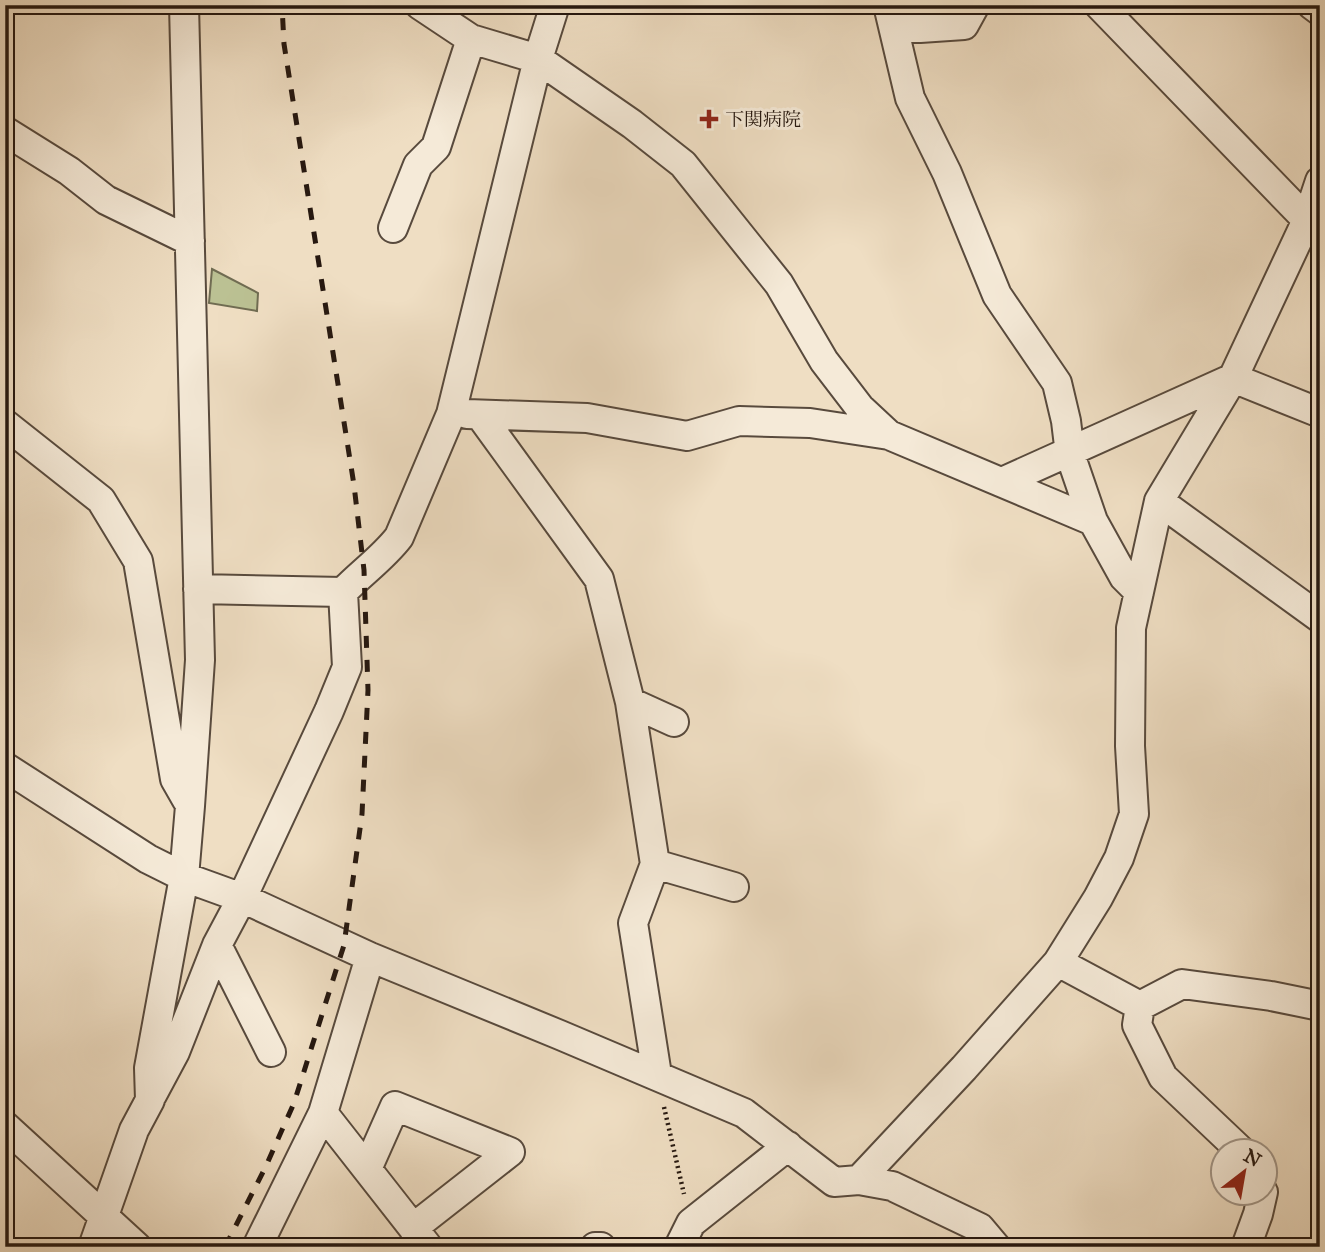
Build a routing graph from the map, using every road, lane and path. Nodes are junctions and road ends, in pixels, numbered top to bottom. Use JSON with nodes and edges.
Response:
{"nodes":[{"id":1,"x":184,"y":5,"type":"edge"},
{"id":2,"x":420,"y":5,"type":"edge"},
{"id":3,"x":555,"y":5,"type":"edge"},
{"id":4,"x":975,"y":5,"type":"edge"},
{"id":5,"x":1099,"y":5,"type":"edge"},
{"id":6,"x":1312,"y":5,"type":"edge"},
{"id":7,"x":1320,"y":10,"type":"edge"},
{"id":8,"x":891,"y":15,"type":"edge"},
{"id":9,"x":471,"y":39,"type":"junction"},
{"id":10,"x":538,"y":59,"type":"junction"},
{"id":11,"x":5,"y":131,"type":"edge"},
{"id":12,"x":1320,"y":181,"type":"edge"},
{"id":13,"x":1307,"y":220,"type":"junction"},
{"id":14,"x":393,"y":228,"type":"dead end"},
{"id":15,"x":190,"y":241,"type":"junction"},
{"id":16,"x":1233,"y":378,"type":"junction"},
{"id":17,"x":1320,"y":413,"type":"edge"},
{"id":18,"x":451,"y":414,"type":"junction"},
{"id":19,"x":480,"y":415,"type":"junction"},
{"id":20,"x":5,"y":424,"type":"edge"},
{"id":21,"x":889,"y":435,"type":"junction"},
{"id":22,"x":1070,"y":454,"type":"junction"},
{"id":23,"x":1002,"y":482,"type":"junction"},
{"id":24,"x":1159,"y":502,"type":"junction"},
{"id":25,"x":1093,"y":522,"type":"junction"},
{"id":26,"x":198,"y":589,"type":"junction"},
{"id":27,"x":343,"y":592,"type":"junction"},
{"id":28,"x":1139,"y":592,"type":"junction"},
{"id":29,"x":1320,"y":618,"type":"edge"},
{"id":30,"x":630,"y":702,"type":"junction"},
{"id":31,"x":674,"y":722,"type":"dead end"},
{"id":32,"x":5,"y":767,"type":"edge"},
{"id":33,"x":190,"y":806,"type":"junction"},
{"id":34,"x":655,"y":864,"type":"junction"},
{"id":35,"x":184,"y":877,"type":"junction"},
{"id":36,"x":734,"y":887,"type":"dead end"},
{"id":37,"x":242,"y":898,"type":"junction"},
{"id":38,"x":217,"y":945,"type":"junction"},
{"id":39,"x":370,"y":957,"type":"junction"},
{"id":40,"x":1058,"y":962,"type":"junction"},
{"id":41,"x":1140,"y":1006,"type":"junction"},
{"id":42,"x":1320,"y":1006,"type":"edge"},
{"id":43,"x":271,"y":1052,"type":"dead end"},
{"id":44,"x":657,"y":1075,"type":"junction"},
{"id":45,"x":150,"y":1100,"type":"junction"},
{"id":46,"x":323,"y":1113,"type":"junction"},
{"id":47,"x":5,"y":1126,"type":"edge"},
{"id":48,"x":1225,"y":1136,"type":"edge"},
{"id":49,"x":788,"y":1146,"type":"junction"},
{"id":50,"x":367,"y":1169,"type":"junction"},
{"id":51,"x":859,"y":1180,"type":"junction"},
{"id":52,"x":1260,"y":1206,"type":"edge"},
{"id":53,"x":104,"y":1217,"type":"junction"},
{"id":54,"x":685,"y":1235,"type":"edge"},
{"id":55,"x":421,"y":1237,"type":"edge"},
{"id":56,"x":93,"y":1247,"type":"edge"},
{"id":57,"x":137,"y":1247,"type":"edge"},
{"id":58,"x":257,"y":1247,"type":"edge"},
{"id":59,"x":595,"y":1247,"type":"edge"},
{"id":60,"x":601,"y":1247,"type":"edge"},
{"id":61,"x":996,"y":1247,"type":"edge"},
{"id":62,"x":1246,"y":1247,"type":"edge"}],
"edges":[{"from":1,"to":15,"type":"street"},
{"from":2,"to":9,"type":"street"},
{"from":3,"to":10,"type":"street"},
{"from":4,"to":8,"type":"street"},
{"from":5,"to":13,"type":"street"},
{"from":6,"to":7,"type":"street"},
{"from":8,"to":22,"type":"street"},
{"from":9,"to":10,"type":"street"},
{"from":9,"to":14,"type":"street"},
{"from":10,"to":18,"type":"street"},
{"from":10,"to":21,"type":"street"},
{"from":11,"to":15,"type":"street"},
{"from":12,"to":13,"type":"street"},
{"from":13,"to":16,"type":"street"},
{"from":15,"to":26,"type":"street"},
{"from":16,"to":17,"type":"street"},
{"from":16,"to":22,"type":"street"},
{"from":16,"to":24,"type":"street"},
{"from":18,"to":19,"type":"street"},
{"from":18,"to":27,"type":"street"},
{"from":19,"to":21,"type":"street"},
{"from":19,"to":30,"type":"street"},
{"from":20,"to":33,"type":"street"},
{"from":21,"to":23,"type":"street"},
{"from":22,"to":23,"type":"street"},
{"from":22,"to":25,"type":"street"},
{"from":23,"to":25,"type":"street"},
{"from":24,"to":28,"type":"street"},
{"from":24,"to":29,"type":"street"},
{"from":25,"to":28,"type":"street"},
{"from":26,"to":27,"type":"street"},
{"from":26,"to":33,"type":"street"},
{"from":27,"to":37,"type":"street"},
{"from":28,"to":40,"type":"street"},
{"from":30,"to":31,"type":"street"},
{"from":30,"to":34,"type":"street"},
{"from":32,"to":35,"type":"street"},
{"from":33,"to":35,"type":"street"},
{"from":34,"to":36,"type":"street"},
{"from":34,"to":44,"type":"street"},
{"from":35,"to":37,"type":"street"},
{"from":35,"to":45,"type":"street"},
{"from":37,"to":38,"type":"street"},
{"from":37,"to":39,"type":"street"},
{"from":38,"to":43,"type":"street"},
{"from":38,"to":45,"type":"street"},
{"from":39,"to":44,"type":"street"},
{"from":39,"to":46,"type":"street"},
{"from":40,"to":41,"type":"street"},
{"from":40,"to":51,"type":"street"},
{"from":41,"to":42,"type":"street"},
{"from":41,"to":48,"type":"street"},
{"from":44,"to":49,"type":"street"},
{"from":44,"to":54,"type":"path"},
{"from":45,"to":53,"type":"street"},
{"from":46,"to":50,"type":"street"},
{"from":46,"to":58,"type":"street"},
{"from":47,"to":53,"type":"street"},
{"from":49,"to":51,"type":"street"},
{"from":49,"to":54,"type":"street"},
{"from":50,"to":55,"type":"street"},
{"from":50,"to":55,"type":"street"},
{"from":51,"to":61,"type":"street"},
{"from":52,"to":62,"type":"street"},
{"from":53,"to":56,"type":"street"},
{"from":53,"to":57,"type":"street"},
{"from":59,"to":60,"type":"street"}]}
